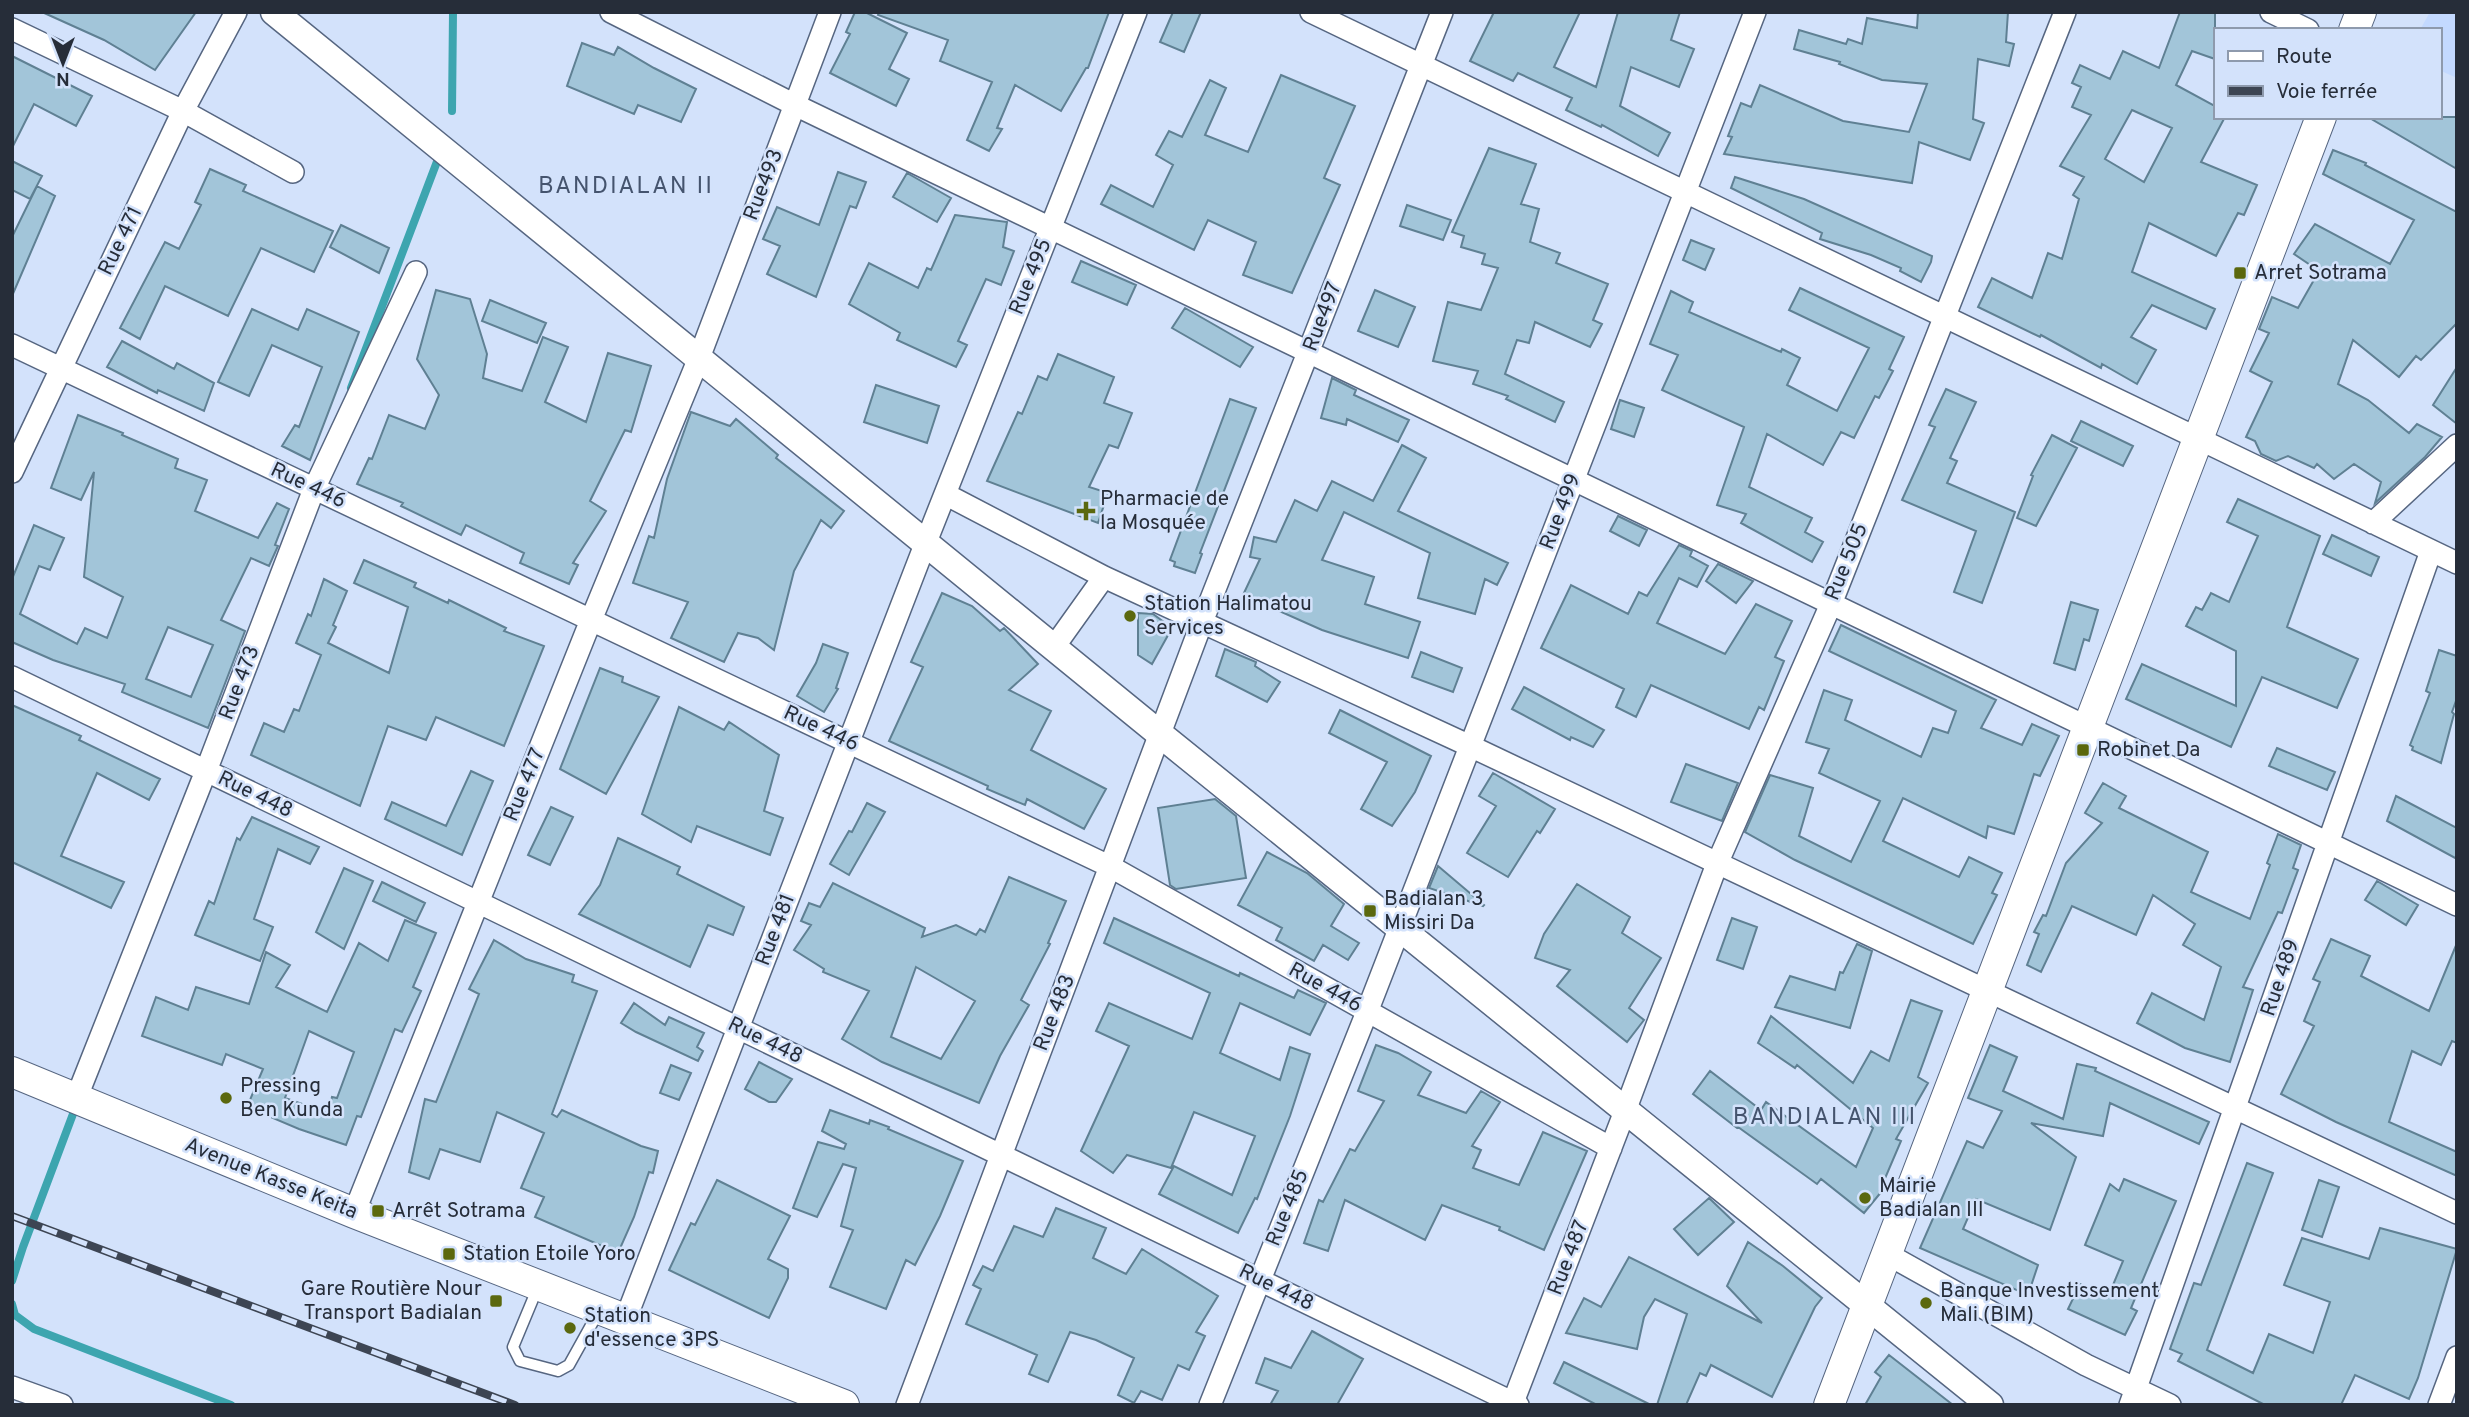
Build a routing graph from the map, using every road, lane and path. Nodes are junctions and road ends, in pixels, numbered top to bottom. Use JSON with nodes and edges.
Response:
{"nodes":[{"id":1,"x":236,"y":12,"type":"edge"},
{"id":2,"x":274,"y":12,"type":"edge"},
{"id":3,"x":611,"y":12,"type":"edge"},
{"id":4,"x":830,"y":12,"type":"edge"},
{"id":5,"x":1136,"y":12,"type":"edge"},
{"id":6,"x":1311,"y":12,"type":"edge"},
{"id":7,"x":1442,"y":12,"type":"edge"},
{"id":8,"x":1755,"y":12,"type":"edge"},
{"id":9,"x":2065,"y":12,"type":"edge"},
{"id":10,"x":2271,"y":12,"type":"edge"},
{"id":11,"x":2304,"y":28,"type":"edge"},
{"id":12,"x":12,"y":29,"type":"edge"},
{"id":13,"x":1421,"y":66,"type":"junction"},
{"id":14,"x":795,"y":105,"type":"junction"},
{"id":15,"x":183,"y":111,"type":"junction"},
{"id":16,"x":2320,"y":119,"type":"edge"},
{"id":17,"x":293,"y":172,"type":"dead end"},
{"id":18,"x":1685,"y":192,"type":"junction"},
{"id":19,"x":1050,"y":228,"type":"junction"},
{"id":20,"x":416,"y":272,"type":"dead end"},
{"id":21,"x":1944,"y":317,"type":"junction"},
{"id":22,"x":12,"y":345,"type":"edge"},
{"id":23,"x":1309,"y":353,"type":"junction"},
{"id":24,"x":699,"y":358,"type":"junction"},
{"id":25,"x":60,"y":368,"type":"junction"},
{"id":26,"x":2198,"y":439,"type":"junction"},
{"id":27,"x":2457,"y":445,"type":"edge"},
{"id":28,"x":12,"y":472,"type":"edge"},
{"id":29,"x":1573,"y":480,"type":"junction"},
{"id":30,"x":314,"y":489,"type":"junction"},
{"id":31,"x":945,"y":494,"type":"junction"},
{"id":32,"x":2373,"y":523,"type":"junction"},
{"id":33,"x":926,"y":542,"type":"junction"},
{"id":34,"x":2431,"y":551,"type":"junction"},
{"id":35,"x":2457,"y":563,"type":"edge"},
{"id":36,"x":1104,"y":577,"type":"junction"},
{"id":37,"x":1831,"y":604,"type":"junction"},
{"id":38,"x":591,"y":620,"type":"junction"},
{"id":39,"x":1202,"y":622,"type":"junction"},
{"id":40,"x":1054,"y":647,"type":"junction"},
{"id":41,"x":12,"y":677,"type":"edge"},
{"id":42,"x":2088,"y":727,"type":"junction"},
{"id":43,"x":1161,"y":735,"type":"junction"},
{"id":44,"x":848,"y":742,"type":"junction"},
{"id":45,"x":1470,"y":746,"type":"junction"},
{"id":46,"x":206,"y":771,"type":"junction"},
{"id":47,"x":2328,"y":843,"type":"junction"},
{"id":48,"x":1717,"y":864,"type":"junction"},
{"id":49,"x":1111,"y":867,"type":"junction"},
{"id":50,"x":478,"y":903,"type":"junction"},
{"id":51,"x":2457,"y":905,"type":"edge"},
{"id":52,"x":1399,"y":928,"type":"junction"},
{"id":53,"x":1987,"y":991,"type":"junction"},
{"id":54,"x":1367,"y":1012,"type":"junction"},
{"id":55,"x":738,"y":1028,"type":"junction"},
{"id":56,"x":12,"y":1072,"type":"edge"},
{"id":57,"x":76,"y":1099,"type":"junction"},
{"id":58,"x":2235,"y":1108,"type":"junction"},
{"id":59,"x":1625,"y":1111,"type":"junction"},
{"id":60,"x":1611,"y":1148,"type":"junction"},
{"id":61,"x":1002,"y":1156,"type":"junction"},
{"id":62,"x":354,"y":1213,"type":"junction"},
{"id":63,"x":2457,"y":1213,"type":"edge"},
{"id":64,"x":1887,"y":1254,"type":"junction"},
{"id":65,"x":1260,"y":1280,"type":"junction"},
{"id":66,"x":539,"y":1285,"type":"junction"},
{"id":67,"x":1867,"y":1305,"type":"junction"},
{"id":68,"x":613,"y":1313,"type":"junction"},
{"id":69,"x":2457,"y":1357,"type":"edge"},
{"id":70,"x":12,"y":1387,"type":"edge"},
{"id":71,"x":2133,"y":1397,"type":"edge"},
{"id":72,"x":1515,"y":1404,"type":"edge"},
{"id":73,"x":62,"y":1405,"type":"edge"},
{"id":74,"x":844,"y":1405,"type":"edge"},
{"id":75,"x":907,"y":1405,"type":"edge"},
{"id":76,"x":1210,"y":1405,"type":"edge"},
{"id":77,"x":1829,"y":1405,"type":"edge"},
{"id":78,"x":1990,"y":1405,"type":"edge"},
{"id":79,"x":2169,"y":1405,"type":"edge"},
{"id":80,"x":2438,"y":1405,"type":"edge"}],
"edges":[{"from":1,"to":15,"type":"street","name":"Rue 471"},
{"from":2,"to":24,"type":"street"},
{"from":3,"to":14,"type":"street"},
{"from":4,"to":14,"type":"street","name":"Rue493"},
{"from":5,"to":19,"type":"street","name":"Rue 495"},
{"from":6,"to":13,"type":"street"},
{"from":7,"to":13,"type":"street","name":"Rue497"},
{"from":8,"to":18,"type":"street","name":"Rue 499"},
{"from":9,"to":21,"type":"street","name":"Rue 505"},
{"from":10,"to":11,"type":"street"},
{"from":12,"to":15,"type":"street"},
{"from":13,"to":18,"type":"street"},
{"from":13,"to":23,"type":"street","name":"Rue497"},
{"from":14,"to":19,"type":"street"},
{"from":14,"to":24,"type":"street","name":"Rue493"},
{"from":15,"to":17,"type":"street"},
{"from":15,"to":25,"type":"street","name":"Rue 471"},
{"from":16,"to":26,"type":"main road"},
{"from":18,"to":21,"type":"street"},
{"from":18,"to":29,"type":"street","name":"Rue 499"},
{"from":19,"to":23,"type":"street"},
{"from":19,"to":31,"type":"street","name":"Rue 495"},
{"from":20,"to":30,"type":"street","name":"Rue 473"},
{"from":21,"to":26,"type":"street"},
{"from":21,"to":37,"type":"street","name":"Rue 505"},
{"from":22,"to":25,"type":"street","name":"Rue 446"},
{"from":23,"to":29,"type":"street"},
{"from":23,"to":39,"type":"street","name":"Rue497"},
{"from":24,"to":33,"type":"street"},
{"from":24,"to":38,"type":"street","name":"Rue 477"},
{"from":25,"to":28,"type":"street","name":"Rue 471"},
{"from":25,"to":30,"type":"street","name":"Rue 446"},
{"from":26,"to":32,"type":"street"},
{"from":26,"to":42,"type":"main road"},
{"from":27,"to":32,"type":"street"},
{"from":29,"to":37,"type":"street"},
{"from":29,"to":45,"type":"street","name":"Rue 499"},
{"from":30,"to":38,"type":"street","name":"Rue 446"},
{"from":30,"to":46,"type":"street","name":"Rue 473"},
{"from":31,"to":33,"type":"street","name":"Rue 495"},
{"from":31,"to":36,"type":"street"},
{"from":32,"to":34,"type":"street"},
{"from":33,"to":40,"type":"street"},
{"from":33,"to":44,"type":"street","name":"Rue 481"},
{"from":34,"to":35,"type":"street"},
{"from":34,"to":47,"type":"street","name":"Rue 489"},
{"from":36,"to":39,"type":"street"},
{"from":36,"to":40,"type":"street"},
{"from":37,"to":42,"type":"street"},
{"from":37,"to":48,"type":"street","name":"Rue 505"},
{"from":38,"to":44,"type":"street","name":"Rue 446"},
{"from":38,"to":50,"type":"street","name":"Rue 477"},
{"from":39,"to":43,"type":"street","name":"Rue 483"},
{"from":39,"to":45,"type":"street"},
{"from":40,"to":43,"type":"street"},
{"from":41,"to":46,"type":"street","name":"Rue 448"},
{"from":42,"to":47,"type":"street"},
{"from":42,"to":53,"type":"main road"},
{"from":43,"to":49,"type":"street","name":"Rue 483"},
{"from":43,"to":52,"type":"street"},
{"from":44,"to":49,"type":"street","name":"Rue 446"},
{"from":44,"to":55,"type":"street","name":"Rue 481"},
{"from":45,"to":48,"type":"street"},
{"from":45,"to":52,"type":"street","name":"Rue 499"},
{"from":46,"to":50,"type":"street","name":"Rue 448"},
{"from":46,"to":57,"type":"street","name":"Rue 473"},
{"from":47,"to":51,"type":"street"},
{"from":47,"to":58,"type":"street","name":"Rue 489"},
{"from":48,"to":53,"type":"street"},
{"from":48,"to":59,"type":"street","name":"Rue 505"},
{"from":49,"to":54,"type":"street","name":"Rue 446"},
{"from":49,"to":61,"type":"street","name":"Rue 483"},
{"from":50,"to":55,"type":"street","name":"Rue 448"},
{"from":50,"to":62,"type":"street","name":"Rue 477"},
{"from":52,"to":54,"type":"street","name":"Rue 499"},
{"from":52,"to":59,"type":"street"},
{"from":53,"to":58,"type":"street"},
{"from":53,"to":64,"type":"main road"},
{"from":54,"to":60,"type":"street","name":"Rue 446"},
{"from":54,"to":65,"type":"street","name":"Rue 485"},
{"from":55,"to":61,"type":"street","name":"Rue 448"},
{"from":55,"to":68,"type":"street","name":"Rue 481"},
{"from":56,"to":57,"type":"main road","name":"Avenue Kasse Keita"},
{"from":57,"to":62,"type":"main road","name":"Avenue Kasse Keita"},
{"from":58,"to":63,"type":"street"},
{"from":58,"to":71,"type":"street","name":"Rue 489"},
{"from":59,"to":60,"type":"street","name":"Rue 487"},
{"from":59,"to":67,"type":"street"},
{"from":60,"to":72,"type":"street","name":"Rue 487"},
{"from":61,"to":65,"type":"street","name":"Rue 448"},
{"from":61,"to":75,"type":"street","name":"Rue 483"},
{"from":62,"to":66,"type":"main road","name":"Avenue Kasse Keita"},
{"from":64,"to":67,"type":"main road"},
{"from":64,"to":71,"type":"street"},
{"from":65,"to":72,"type":"street","name":"Rue 448"},
{"from":65,"to":76,"type":"street","name":"Rue 485"},
{"from":66,"to":68,"type":"main road","name":"Avenue Kasse Keita"},
{"from":66,"to":68,"type":"lane"},
{"from":67,"to":77,"type":"main road"},
{"from":67,"to":78,"type":"street"},
{"from":68,"to":74,"type":"main road","name":"Avenue Kasse Keita"},
{"from":69,"to":80,"type":"street"},
{"from":70,"to":73,"type":"street"},
{"from":71,"to":79,"type":"street"}]}
